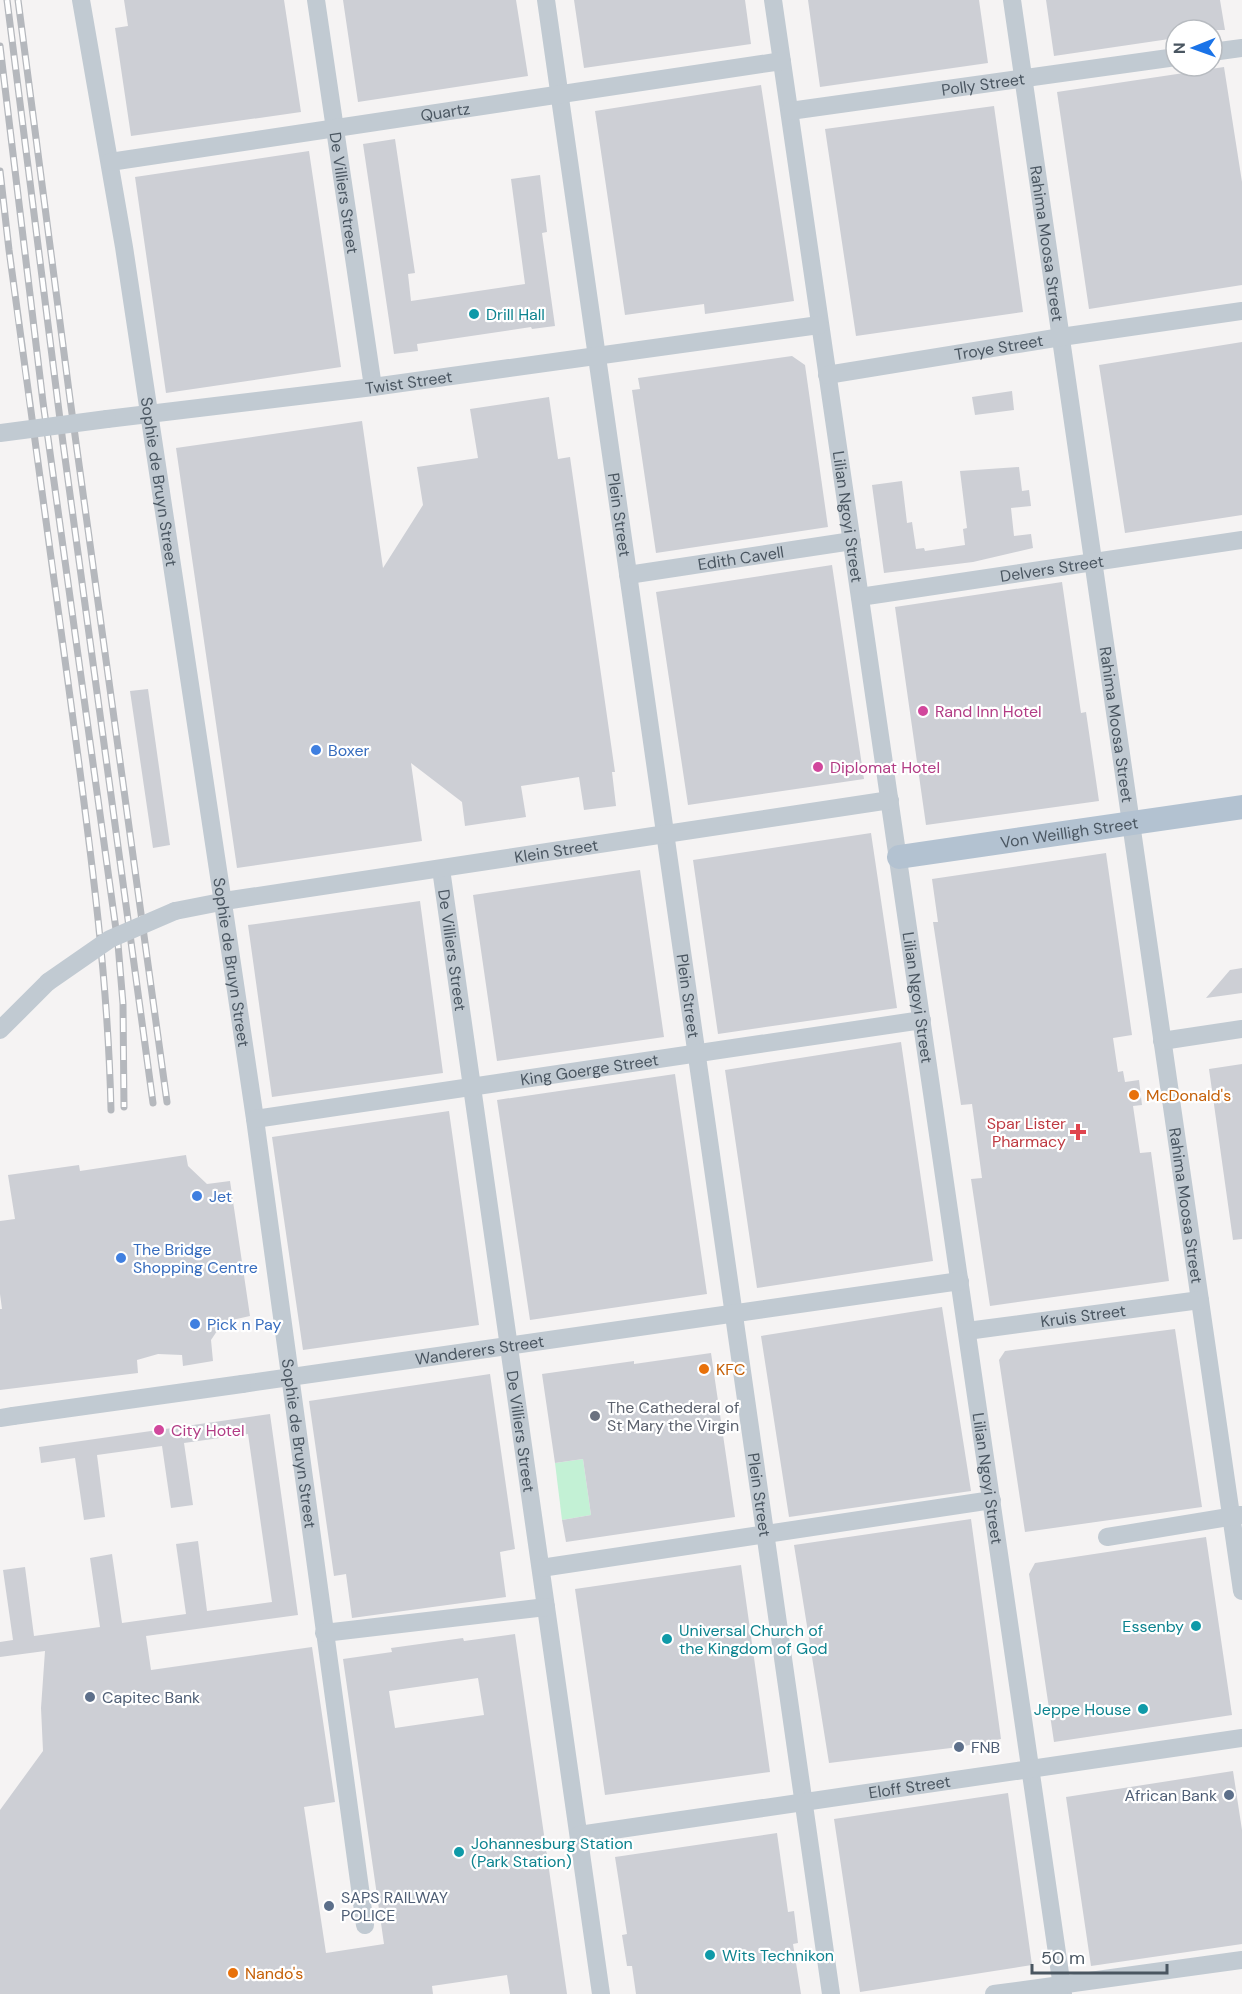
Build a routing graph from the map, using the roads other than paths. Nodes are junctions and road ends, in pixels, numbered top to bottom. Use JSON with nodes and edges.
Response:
{"nodes":[{"id":1,"x":81,"y":0,"type":"edge"},
{"id":2,"x":316,"y":0,"type":"edge"},
{"id":3,"x":546,"y":0,"type":"edge"},
{"id":4,"x":773,"y":0,"type":"edge"},
{"id":5,"x":1012,"y":0,"type":"edge"},
{"id":6,"x":1242,"y":48,"type":"edge"},
{"id":7,"x":1224,"y":50,"type":"edge"},
{"id":8,"x":1164,"y":59,"type":"edge"},
{"id":9,"x":782,"y":61,"type":"junction"},
{"id":10,"x":1023,"y":77,"type":"junction"},
{"id":11,"x":560,"y":94,"type":"junction"},
{"id":12,"x":790,"y":111,"type":"junction"},
{"id":13,"x":335,"y":128,"type":"junction"},
{"id":14,"x":110,"y":162,"type":"junction"},
{"id":15,"x":1242,"y":311,"type":"edge"},
{"id":16,"x":819,"y":324,"type":"junction"},
{"id":17,"x":1061,"y":337,"type":"junction"},
{"id":18,"x":596,"y":355,"type":"junction"},
{"id":19,"x":827,"y":375,"type":"junction"},
{"id":20,"x":373,"y":387,"type":"junction"},
{"id":21,"x":150,"y":415,"type":"junction"},
{"id":22,"x":0,"y":433,"type":"edge"},
{"id":23,"x":1242,"y":540,"type":"edge"},
{"id":24,"x":852,"y":541,"type":"junction"},
{"id":25,"x":1093,"y":562,"type":"junction"},
{"id":26,"x":628,"y":575,"type":"junction"},
{"id":27,"x":860,"y":597,"type":"junction"},
{"id":28,"x":890,"y":800,"type":"junction"},
{"id":29,"x":1242,"y":807,"type":"edge"},
{"id":30,"x":1131,"y":823,"type":"junction"},
{"id":31,"x":666,"y":835,"type":"junction"},
{"id":32,"x":899,"y":857,"type":"junction"},
{"id":33,"x":441,"y":869,"type":"junction"},
{"id":34,"x":223,"y":903,"type":"junction"},
{"id":35,"x":922,"y":1020,"type":"junction"},
{"id":36,"x":1242,"y":1029,"type":"edge"},
{"id":37,"x":0,"y":1030,"type":"edge"},
{"id":38,"x":1162,"y":1041,"type":"junction"},
{"id":39,"x":697,"y":1054,"type":"junction"},
{"id":40,"x":472,"y":1087,"type":"junction"},
{"id":41,"x":255,"y":1119,"type":"junction"},
{"id":42,"x":960,"y":1281,"type":"junction"},
{"id":43,"x":1200,"y":1300,"type":"junction"},
{"id":44,"x":734,"y":1314,"type":"junction"},
{"id":45,"x":967,"y":1331,"type":"junction"},
{"id":46,"x":509,"y":1344,"type":"junction"},
{"id":47,"x":290,"y":1377,"type":"junction"},
{"id":48,"x":6,"y":1417,"type":"edge"},
{"id":49,"x":992,"y":1500,"type":"junction"},
{"id":50,"x":1237,"y":1516,"type":"edge"},
{"id":51,"x":765,"y":1535,"type":"junction"},
{"id":52,"x":1107,"y":1537,"type":"dead end"},
{"id":53,"x":541,"y":1568,"type":"junction"},
{"id":54,"x":1242,"y":1592,"type":"edge"},
{"id":55,"x":546,"y":1607,"type":"junction"},
{"id":56,"x":324,"y":1633,"type":"junction"},
{"id":57,"x":1242,"y":1738,"type":"edge"},
{"id":58,"x":1031,"y":1769,"type":"junction"},
{"id":59,"x":804,"y":1803,"type":"junction"},
{"id":60,"x":579,"y":1835,"type":"junction"},
{"id":61,"x":365,"y":1925,"type":"dead end"},
{"id":62,"x":1242,"y":1960,"type":"edge"},
{"id":63,"x":1063,"y":1989,"type":"edge"},
{"id":64,"x":601,"y":1994,"type":"edge"},
{"id":65,"x":831,"y":1994,"type":"edge"},
{"id":66,"x":994,"y":1994,"type":"edge"}],
"edges":[{"from":1,"to":14,"type":"street","name":"Sophie de Bruyn Street"},
{"from":2,"to":13,"type":"street","name":"De Villiers Street"},
{"from":3,"to":11,"type":"street","name":"Plein Street"},
{"from":4,"to":9,"type":"street","name":"Lilian Ngoyi Street"},
{"from":5,"to":10,"type":"street","name":"Rahima Moosa Street"},
{"from":6,"to":7,"type":"street"},
{"from":8,"to":10,"type":"street","name":"Polly Street"},
{"from":9,"to":11,"type":"street","name":"Quartz"},
{"from":9,"to":12,"type":"street","name":"Lilian Ngoyi Street"},
{"from":10,"to":12,"type":"street","name":"Polly Street"},
{"from":10,"to":17,"type":"street","name":"Rahima Moosa Street"},
{"from":11,"to":13,"type":"street","name":"Quartz"},
{"from":11,"to":18,"type":"street","name":"Plein Street"},
{"from":12,"to":16,"type":"street","name":"Lilian Ngoyi Street"},
{"from":13,"to":14,"type":"street","name":"Quartz"},
{"from":13,"to":20,"type":"street","name":"De Villiers Street"},
{"from":14,"to":21,"type":"street","name":"Sophie de Bruyn Street"},
{"from":15,"to":17,"type":"street","name":"Troye Street"},
{"from":16,"to":18,"type":"street","name":"Twist Street"},
{"from":16,"to":19,"type":"street","name":"Lilian Ngoyi Street"},
{"from":17,"to":19,"type":"street","name":"Troye Street"},
{"from":17,"to":25,"type":"street","name":"Rahima Moosa Street"},
{"from":18,"to":20,"type":"street","name":"Twist Street"},
{"from":18,"to":26,"type":"street","name":"Plein Street"},
{"from":19,"to":24,"type":"street","name":"Lilian Ngoyi Street"},
{"from":20,"to":21,"type":"street","name":"Twist Street"},
{"from":21,"to":22,"type":"street","name":"Twist Street","bridge":true},
{"from":21,"to":34,"type":"street","name":"Sophie de Bruyn Street"},
{"from":23,"to":25,"type":"street","name":"Delvers Street"},
{"from":24,"to":26,"type":"street","name":"Edith Cavell"},
{"from":24,"to":27,"type":"street","name":"Lilian Ngoyi Street"},
{"from":25,"to":27,"type":"street","name":"Delvers Street"},
{"from":25,"to":30,"type":"street","name":"Rahima Moosa Street"},
{"from":26,"to":31,"type":"street","name":"Plein Street"},
{"from":27,"to":28,"type":"street","name":"Lilian Ngoyi Street"},
{"from":28,"to":31,"type":"street","name":"Klein Street"},
{"from":28,"to":32,"type":"street","name":"Lilian Ngoyi Street"},
{"from":29,"to":30,"type":"main road","name":"Von Weilligh Street"},
{"from":30,"to":32,"type":"main road","name":"Von Weilligh Street"},
{"from":30,"to":38,"type":"street","name":"Rahima Moosa Street"},
{"from":31,"to":33,"type":"street","name":"Klein Street"},
{"from":31,"to":39,"type":"street","name":"Plein Street"},
{"from":32,"to":35,"type":"street","name":"Lilian Ngoyi Street"},
{"from":33,"to":34,"type":"street","name":"Klein Street"},
{"from":33,"to":40,"type":"street","name":"De Villiers Street"},
{"from":34,"to":37,"type":"street","name":"Klein Street","bridge":true},
{"from":34,"to":41,"type":"street","name":"Sophie de Bruyn Street"},
{"from":35,"to":39,"type":"street","name":"King Goerge Street"},
{"from":35,"to":42,"type":"street","name":"Lilian Ngoyi Street"},
{"from":36,"to":38,"type":"street"},
{"from":38,"to":43,"type":"street","name":"Rahima Moosa Street"},
{"from":39,"to":40,"type":"street","name":"King Goerge Street"},
{"from":39,"to":44,"type":"street","name":"Plein Street"},
{"from":40,"to":41,"type":"street","name":"King Goerge Street"},
{"from":40,"to":46,"type":"street","name":"De Villiers Street"},
{"from":41,"to":47,"type":"street","name":"Sophie de Bruyn Street"},
{"from":42,"to":44,"type":"street","name":"Wanderers Street"},
{"from":42,"to":45,"type":"street","name":"Lilian Ngoyi Street"},
{"from":43,"to":45,"type":"street","name":"Kruis Street"},
{"from":43,"to":50,"type":"street","name":"Rahima Moosa Street"},
{"from":44,"to":46,"type":"street","name":"Wanderers Street"},
{"from":44,"to":51,"type":"street","name":"Plein Street"},
{"from":45,"to":49,"type":"street","name":"Lilian Ngoyi Street"},
{"from":46,"to":47,"type":"street","name":"Wanderers Street"},
{"from":46,"to":53,"type":"street","name":"De Villiers Street"},
{"from":47,"to":48,"type":"street","name":"Wanderers Street","bridge":true},
{"from":47,"to":56,"type":"street","name":"Sophie de Bruyn Street"},
{"from":49,"to":51,"type":"street"},
{"from":49,"to":58,"type":"street","name":"Lilian Ngoyi Street"},
{"from":50,"to":52,"type":"street"},
{"from":50,"to":54,"type":"street","name":"Rahima Moosa Street"},
{"from":51,"to":53,"type":"street"},
{"from":51,"to":59,"type":"street","name":"Plein Street"},
{"from":53,"to":55,"type":"street","name":"De Villiers Street"},
{"from":55,"to":56,"type":"street"},
{"from":55,"to":60,"type":"street","name":"De Villiers Street"},
{"from":56,"to":61,"type":"street","name":"Sophie de Bruyn Street"},
{"from":57,"to":58,"type":"street","name":"Eloff Street"},
{"from":58,"to":59,"type":"street","name":"Eloff Street"},
{"from":58,"to":63,"type":"street","name":"Lilian Ngoyi Street"},
{"from":59,"to":60,"type":"street","name":"Eloff Street"},
{"from":59,"to":65,"type":"street","name":"Plein Street"},
{"from":60,"to":64,"type":"street","name":"De Villiers Street"},
{"from":62,"to":63,"type":"street"},
{"from":63,"to":66,"type":"street"}]}
